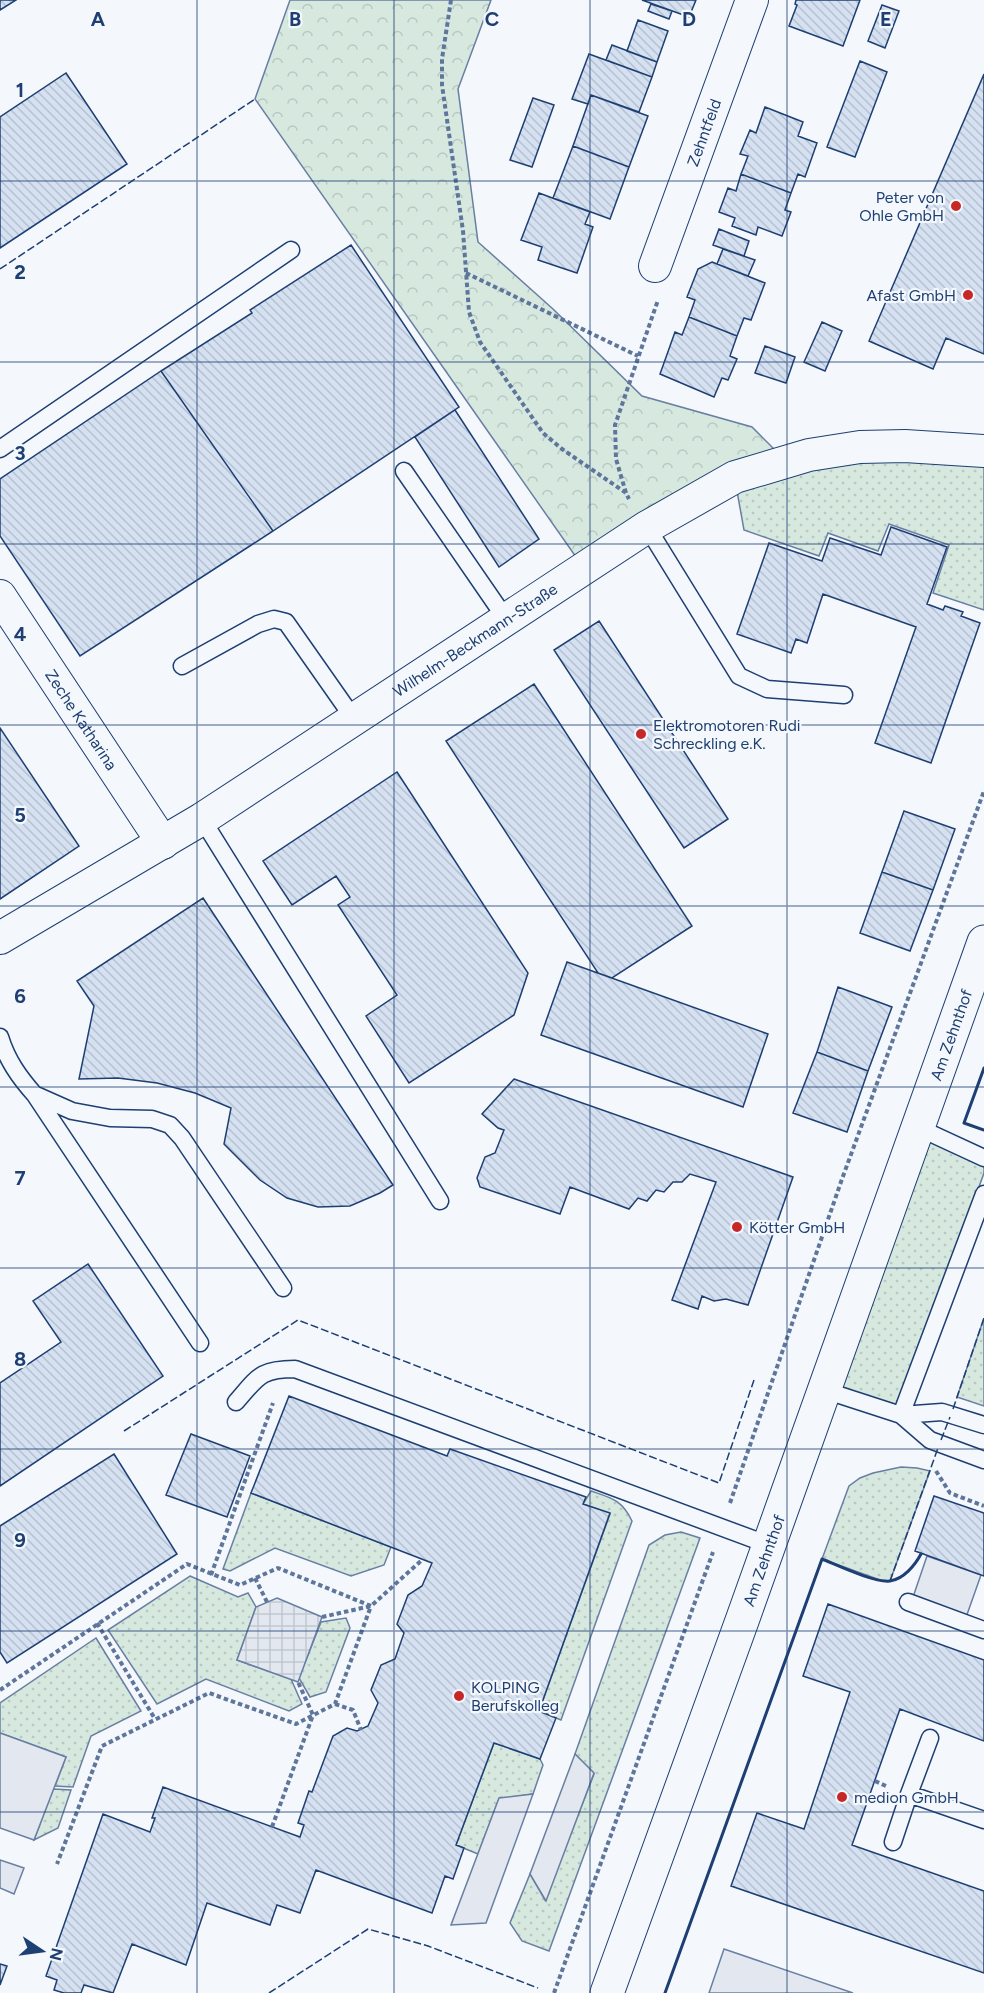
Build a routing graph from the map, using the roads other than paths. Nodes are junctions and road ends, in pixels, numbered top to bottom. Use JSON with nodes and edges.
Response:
{"nodes":[{"id":1,"x":752,"y":0,"type":"edge"},
{"id":2,"x":291,"y":250,"type":"dead end"},
{"id":3,"x":655,"y":266,"type":"road end"},
{"id":4,"x":0,"y":449,"type":"edge"},
{"id":5,"x":984,"y":451,"type":"edge"},
{"id":6,"x":404,"y":471,"type":"dead end"},
{"id":7,"x":647,"y":527,"type":"junction"},
{"id":8,"x":0,"y":596,"type":"edge"},
{"id":9,"x":507,"y":619,"type":"junction"},
{"id":10,"x":182,"y":666,"type":"dead end"},
{"id":11,"x":844,"y":695,"type":"dead end"},
{"id":12,"x":354,"y":719,"type":"junction"},
{"id":13,"x":202,"y":819,"type":"junction"},
{"id":14,"x":164,"y":843,"type":"junction"},
{"id":15,"x":0,"y":938,"type":"edge"},
{"id":16,"x":984,"y":942,"type":"edge"},
{"id":17,"x":0,"y":1037,"type":"edge"},
{"id":18,"x":35,"y":1095,"type":"junction"},
{"id":19,"x":917,"y":1127,"type":"junction"},
{"id":20,"x":984,"y":1158,"type":"edge"},
{"id":21,"x":984,"y":1194,"type":"edge"},
{"id":22,"x":440,"y":1201,"type":"dead end"},
{"id":23,"x":284,"y":1288,"type":"dead end"},
{"id":24,"x":200,"y":1343,"type":"dead end"},
{"id":25,"x":824,"y":1390,"type":"junction"},
{"id":26,"x":236,"y":1402,"type":"dead end"},
{"id":27,"x":901,"y":1415,"type":"junction"},
{"id":28,"x":984,"y":1425,"type":"edge"},
{"id":29,"x":984,"y":1460,"type":"edge"},
{"id":30,"x":769,"y":1545,"type":"junction"},
{"id":31,"x":908,"y":1602,"type":"dead end"},
{"id":32,"x":984,"y":1630,"type":"edge"},
{"id":33,"x":930,"y":1738,"type":"dead end"},
{"id":34,"x":909,"y":1794,"type":"junction"},
{"id":35,"x":984,"y":1820,"type":"edge"},
{"id":36,"x":893,"y":1842,"type":"dead end"},
{"id":37,"x":607,"y":1993,"type":"edge"}],
"edges":[{"from":1,"to":3,"type":"street","name":"Zehntfeld"},
{"from":2,"to":4,"type":"lane"},
{"from":5,"to":7,"type":"street","name":"Wilhelm-Beckmann-Straße"},
{"from":6,"to":9,"type":"lane"},
{"from":7,"to":9,"type":"street","name":"Wilhelm-Beckmann-Straße"},
{"from":7,"to":11,"type":"lane"},
{"from":8,"to":14,"type":"street","name":"Zeche Katharina"},
{"from":9,"to":12,"type":"street","name":"Wilhelm-Beckmann-Straße"},
{"from":10,"to":12,"type":"lane"},
{"from":12,"to":13,"type":"street","name":"Wilhelm-Beckmann-Straße"},
{"from":13,"to":14,"type":"street","name":"Wilhelm-Beckmann-Straße"},
{"from":13,"to":22,"type":"lane"},
{"from":14,"to":15,"type":"street","name":"Wilhelm-Beckmann-Straße"},
{"from":16,"to":19,"type":"main road","name":"Am Zehnthof"},
{"from":17,"to":18,"type":"lane"},
{"from":18,"to":23,"type":"lane"},
{"from":18,"to":24,"type":"lane"},
{"from":19,"to":20,"type":"lane"},
{"from":19,"to":25,"type":"main road","name":"Am Zehnthof"},
{"from":21,"to":27,"type":"lane"},
{"from":25,"to":27,"type":"lane"},
{"from":25,"to":30,"type":"main road","name":"Am Zehnthof"},
{"from":26,"to":30,"type":"lane"},
{"from":27,"to":28,"type":"lane"},
{"from":27,"to":29,"type":"lane"},
{"from":30,"to":37,"type":"main road","name":"Am Zehnthof"},
{"from":31,"to":32,"type":"lane"},
{"from":33,"to":34,"type":"lane"},
{"from":34,"to":35,"type":"lane"},
{"from":34,"to":36,"type":"lane"}]}
